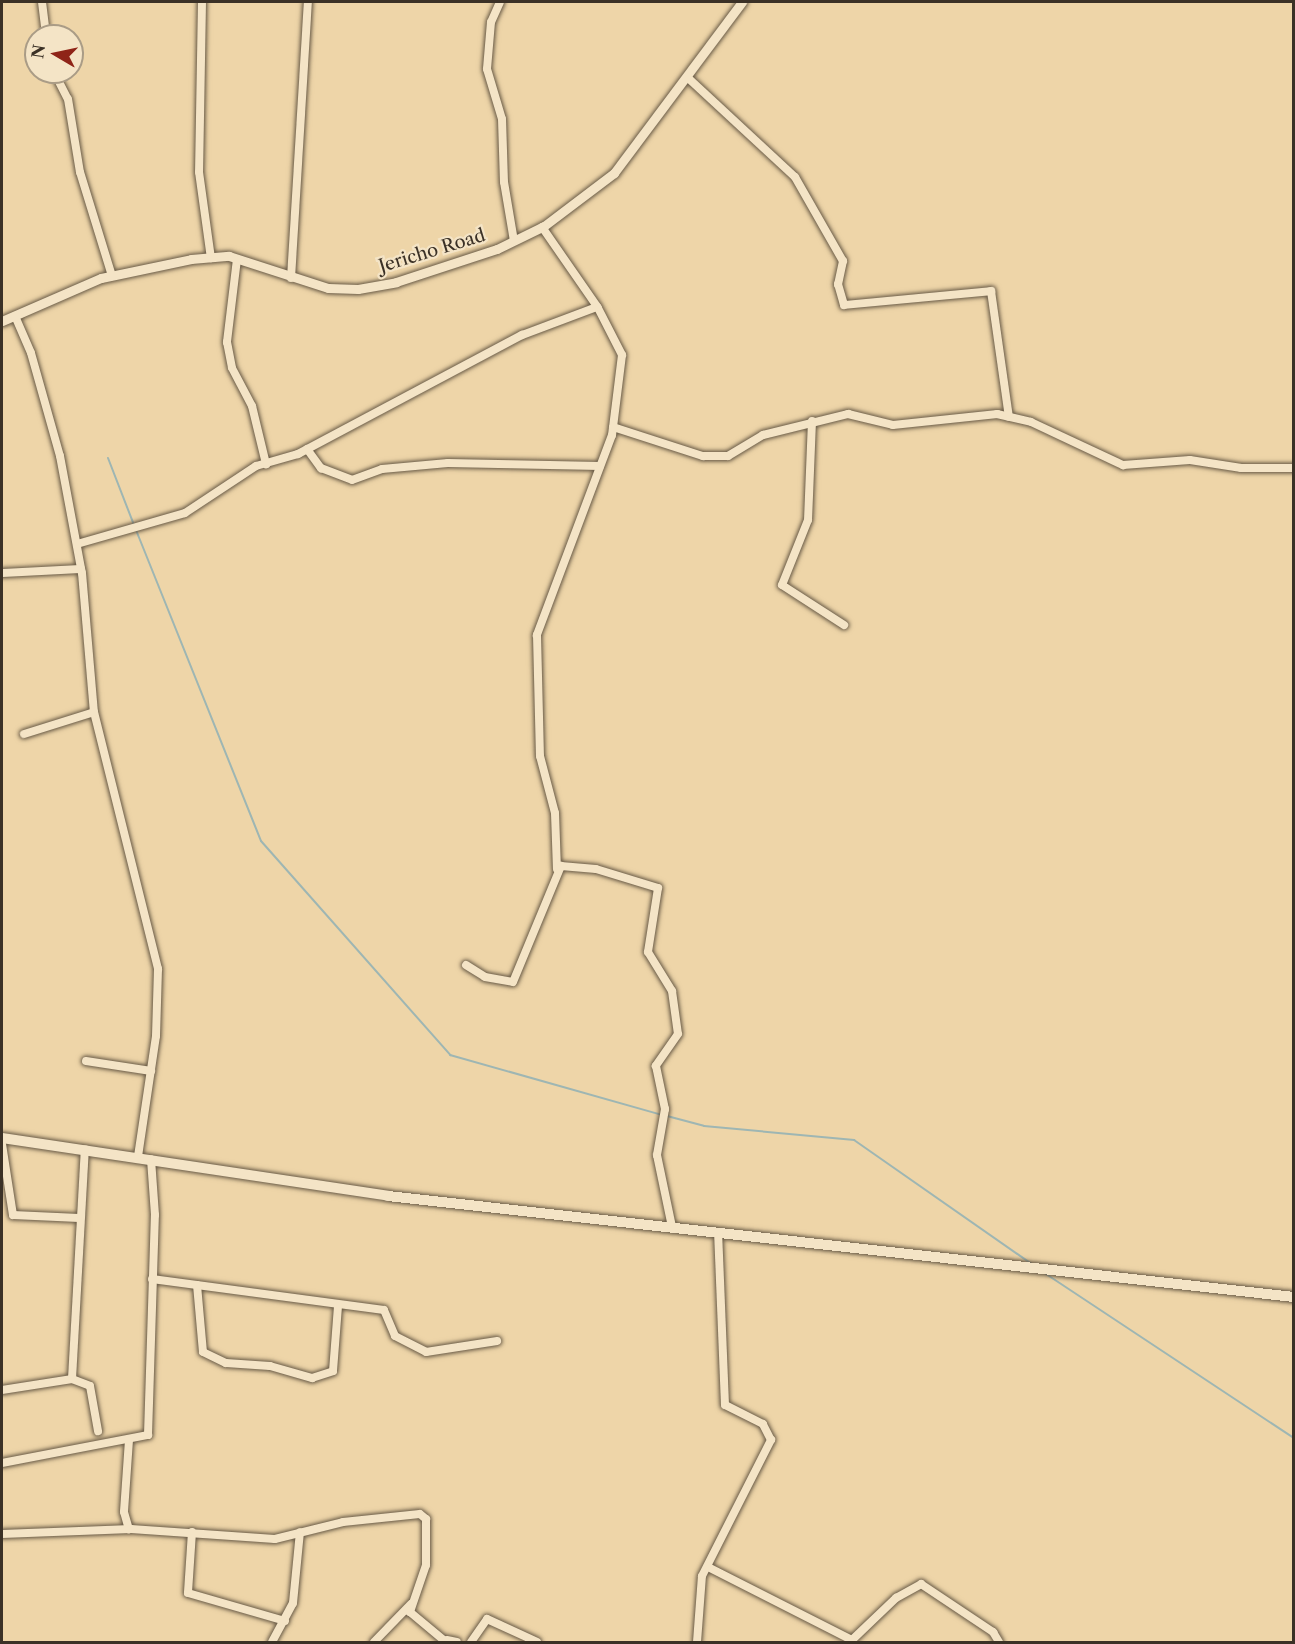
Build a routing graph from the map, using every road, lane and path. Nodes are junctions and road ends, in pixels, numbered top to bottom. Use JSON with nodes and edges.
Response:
{"nodes":[{"id":1,"x":42,"y":2,"type":"edge"},
{"id":2,"x":202,"y":2,"type":"edge"},
{"id":3,"x":308,"y":2,"type":"edge"},
{"id":4,"x":500,"y":2,"type":"edge"},
{"id":5,"x":742,"y":2,"type":"edge"},
{"id":6,"x":45,"y":24,"type":"edge"},
{"id":7,"x":687,"y":77,"type":"junction"},
{"id":8,"x":60,"y":84,"type":"edge"},
{"id":9,"x":542,"y":227,"type":"junction"},
{"id":10,"x":514,"y":241,"type":"junction"},
{"id":11,"x":211,"y":258,"type":"junction"},
{"id":12,"x":237,"y":259,"type":"junction"},
{"id":13,"x":112,"y":276,"type":"junction"},
{"id":14,"x":291,"y":278,"type":"junction"},
{"id":15,"x":597,"y":307,"type":"junction"},
{"id":16,"x":15,"y":316,"type":"junction"},
{"id":17,"x":2,"y":321,"type":"edge"},
{"id":18,"x":1009,"y":417,"type":"junction"},
{"id":19,"x":812,"y":421,"type":"junction"},
{"id":20,"x":613,"y":428,"type":"junction"},
{"id":21,"x":307,"y":448,"type":"junction"},
{"id":22,"x":266,"y":464,"type":"junction"},
{"id":23,"x":600,"y":466,"type":"junction"},
{"id":24,"x":1293,"y":468,"type":"edge"},
{"id":25,"x":77,"y":544,"type":"junction"},
{"id":26,"x":81,"y":569,"type":"junction"},
{"id":27,"x":2,"y":573,"type":"edge"},
{"id":28,"x":843,"y":625,"type":"dead end"},
{"id":29,"x":94,"y":712,"type":"junction"},
{"id":30,"x":24,"y":734,"type":"dead end"},
{"id":31,"x":557,"y":869,"type":"junction"},
{"id":32,"x":466,"y":965,"type":"dead end"},
{"id":33,"x":86,"y":1061,"type":"dead end"},
{"id":34,"x":151,"y":1071,"type":"junction"},
{"id":35,"x":2,"y":1138,"type":"edge"},
{"id":36,"x":2,"y":1144,"type":"edge"},
{"id":37,"x":84,"y":1149,"type":"junction"},
{"id":38,"x":138,"y":1158,"type":"junction"},
{"id":39,"x":151,"y":1159,"type":"junction"},
{"id":40,"x":79,"y":1218,"type":"junction"},
{"id":41,"x":672,"y":1227,"type":"junction"},
{"id":42,"x":718,"y":1233,"type":"junction"},
{"id":43,"x":152,"y":1279,"type":"junction"},
{"id":44,"x":197,"y":1285,"type":"junction"},
{"id":45,"x":1293,"y":1297,"type":"edge"},
{"id":46,"x":338,"y":1306,"type":"junction"},
{"id":47,"x":497,"y":1341,"type":"dead end"},
{"id":48,"x":72,"y":1379,"type":"junction"},
{"id":49,"x":2,"y":1390,"type":"edge"},
{"id":50,"x":98,"y":1431,"type":"dead end"},
{"id":51,"x":129,"y":1440,"type":"junction"},
{"id":52,"x":2,"y":1463,"type":"edge"},
{"id":53,"x":129,"y":1529,"type":"junction"},
{"id":54,"x":192,"y":1532,"type":"junction"},
{"id":55,"x":300,"y":1532,"type":"junction"},
{"id":56,"x":2,"y":1534,"type":"edge"},
{"id":57,"x":708,"y":1567,"type":"junction"},
{"id":58,"x":412,"y":1603,"type":"junction"},
{"id":59,"x":285,"y":1621,"type":"junction"},
{"id":60,"x":447,"y":1641,"type":"edge"},
{"id":61,"x":272,"y":1642,"type":"edge"},
{"id":62,"x":374,"y":1642,"type":"edge"},
{"id":63,"x":457,"y":1642,"type":"edge"},
{"id":64,"x":471,"y":1642,"type":"edge"},
{"id":65,"x":537,"y":1642,"type":"edge"},
{"id":66,"x":697,"y":1642,"type":"edge"},
{"id":67,"x":999,"y":1642,"type":"edge"}],
"edges":[{"from":1,"to":6,"type":"street"},
{"from":2,"to":11,"type":"street"},
{"from":3,"to":14,"type":"street"},
{"from":4,"to":10,"type":"street"},
{"from":5,"to":7,"type":"street","name":"Jericho Road"},
{"from":7,"to":9,"type":"street","name":"Jericho Road"},
{"from":7,"to":18,"type":"street"},
{"from":8,"to":13,"type":"street"},
{"from":9,"to":10,"type":"street","name":"Jericho Road"},
{"from":9,"to":15,"type":"street"},
{"from":10,"to":14,"type":"street","name":"Jericho Road"},
{"from":11,"to":12,"type":"street","name":"Jericho Road"},
{"from":11,"to":13,"type":"street","name":"Jericho Road"},
{"from":12,"to":14,"type":"street","name":"Jericho Road"},
{"from":12,"to":22,"type":"street"},
{"from":13,"to":16,"type":"street","name":"Jericho Road"},
{"from":15,"to":20,"type":"street"},
{"from":15,"to":21,"type":"street"},
{"from":16,"to":17,"type":"street","name":"Jericho Road"},
{"from":16,"to":25,"type":"street"},
{"from":18,"to":19,"type":"street"},
{"from":18,"to":24,"type":"street"},
{"from":19,"to":20,"type":"street"},
{"from":19,"to":28,"type":"street"},
{"from":20,"to":23,"type":"street"},
{"from":21,"to":22,"type":"street"},
{"from":21,"to":23,"type":"street"},
{"from":22,"to":25,"type":"street"},
{"from":23,"to":31,"type":"street"},
{"from":25,"to":26,"type":"street"},
{"from":26,"to":27,"type":"street"},
{"from":26,"to":29,"type":"street"},
{"from":29,"to":30,"type":"street"},
{"from":29,"to":34,"type":"street"},
{"from":31,"to":32,"type":"street"},
{"from":31,"to":41,"type":"street"},
{"from":33,"to":34,"type":"street"},
{"from":34,"to":38,"type":"street"},
{"from":35,"to":37,"type":"main road"},
{"from":36,"to":40,"type":"street"},
{"from":37,"to":38,"type":"main road"},
{"from":37,"to":40,"type":"street"},
{"from":38,"to":39,"type":"main road"},
{"from":39,"to":41,"type":"main road"},
{"from":39,"to":43,"type":"street"},
{"from":40,"to":48,"type":"street"},
{"from":41,"to":42,"type":"main road"},
{"from":42,"to":45,"type":"main road"},
{"from":42,"to":57,"type":"street"},
{"from":43,"to":44,"type":"street"},
{"from":43,"to":51,"type":"street"},
{"from":44,"to":46,"type":"street"},
{"from":44,"to":46,"type":"street"},
{"from":46,"to":47,"type":"street"},
{"from":48,"to":49,"type":"street"},
{"from":48,"to":50,"type":"street"},
{"from":51,"to":52,"type":"street"},
{"from":51,"to":53,"type":"street"},
{"from":53,"to":54,"type":"street"},
{"from":53,"to":56,"type":"street"},
{"from":54,"to":55,"type":"street"},
{"from":54,"to":59,"type":"street"},
{"from":55,"to":58,"type":"street"},
{"from":55,"to":59,"type":"street"},
{"from":57,"to":66,"type":"street"},
{"from":57,"to":67,"type":"street"},
{"from":58,"to":60,"type":"street"},
{"from":58,"to":62,"type":"street"},
{"from":59,"to":61,"type":"street"},
{"from":60,"to":63,"type":"street"},
{"from":64,"to":65,"type":"street"}]}
